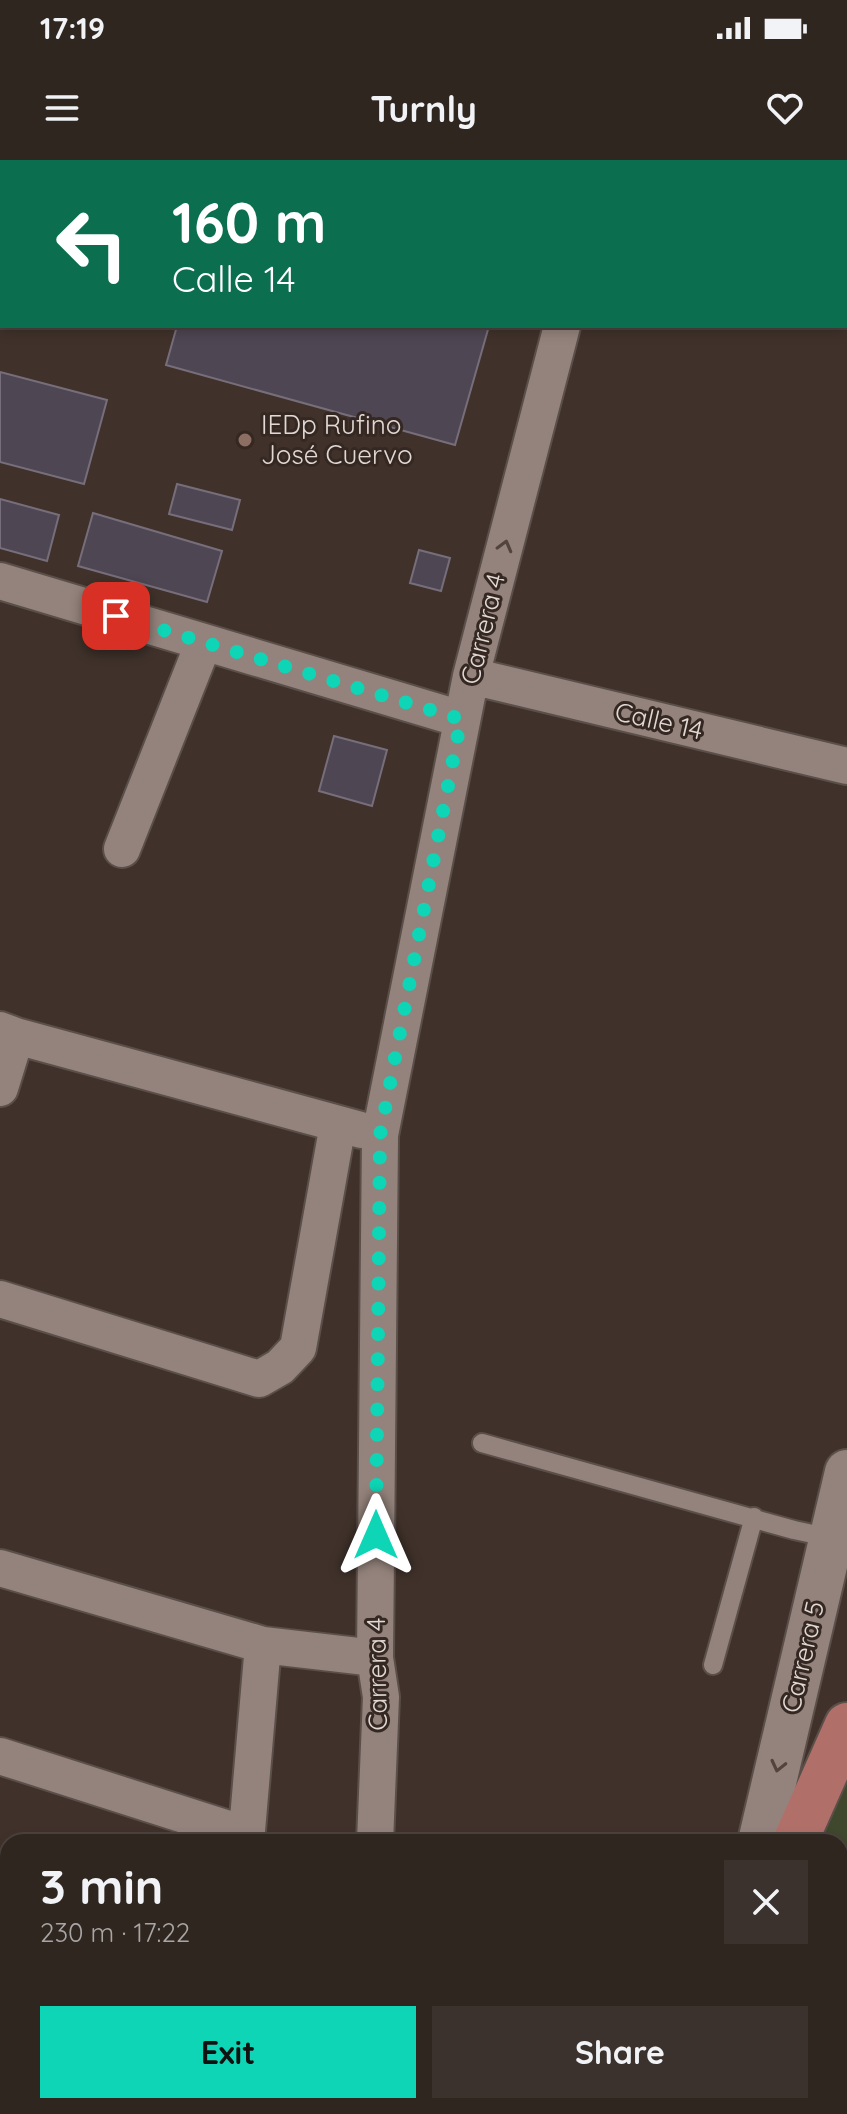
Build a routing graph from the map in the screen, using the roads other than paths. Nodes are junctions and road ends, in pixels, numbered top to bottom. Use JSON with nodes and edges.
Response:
{"nodes":[{"id":1,"x":561,"y":328,"type":"edge"},
{"id":2,"x":0,"y":581,"type":"edge"},
{"id":3,"x":204,"y":642,"type":"junction"},
{"id":4,"x":471,"y":676,"type":"junction"},
{"id":5,"x":461,"y":719,"type":"junction"},
{"id":6,"x":847,"y":766,"type":"edge"},
{"id":7,"x":122,"y":849,"type":"dead end"},
{"id":8,"x":8,"y":1033,"type":"edge"},
{"id":9,"x":0,"y":1088,"type":"edge"},
{"id":10,"x":338,"y":1124,"type":"junction"},
{"id":11,"x":380,"y":1135,"type":"junction"},
{"id":12,"x":0,"y":1299,"type":"edge"},
{"id":13,"x":482,"y":1443,"type":"dead end"},
{"id":14,"x":847,"y":1472,"type":"edge"},
{"id":15,"x":754,"y":1517,"type":"junction"},
{"id":16,"x":831,"y":1538,"type":"junction"},
{"id":17,"x":0,"y":1568,"type":"edge"},
{"id":18,"x":263,"y":1645,"type":"junction"},
{"id":19,"x":375,"y":1658,"type":"junction"},
{"id":20,"x":713,"y":1665,"type":"dead end"},
{"id":21,"x":847,"y":1725,"type":"edge"},
{"id":22,"x":0,"y":1756,"type":"edge"},
{"id":23,"x":232,"y":1834,"type":"edge"},
{"id":24,"x":247,"y":1834,"type":"edge"},
{"id":25,"x":375,"y":1834,"type":"edge"},
{"id":26,"x":762,"y":1834,"type":"edge"},
{"id":27,"x":799,"y":1834,"type":"edge"}],
"edges":[{"from":4,"to":1,"type":"street","name":"Carrera 4","one_way":true},
{"from":2,"to":3,"type":"street"},
{"from":3,"to":5,"type":"street"},
{"from":3,"to":7,"type":"street"},
{"from":4,"to":5,"type":"street","name":"Carrera 4"},
{"from":4,"to":6,"type":"street","name":"Calle 14"},
{"from":5,"to":11,"type":"street","name":"Carrera 4"},
{"from":8,"to":9,"type":"street"},
{"from":8,"to":10,"type":"street"},
{"from":10,"to":11,"type":"street"},
{"from":10,"to":12,"type":"street"},
{"from":11,"to":19,"type":"street","name":"Carrera 4"},
{"from":13,"to":15,"type":"lane"},
{"from":14,"to":16,"type":"street","name":"Carrera 5"},
{"from":15,"to":16,"type":"lane"},
{"from":15,"to":20,"type":"lane"},
{"from":16,"to":26,"type":"street","name":"Carrera 5","one_way":true},
{"from":17,"to":18,"type":"street"},
{"from":18,"to":19,"type":"street"},
{"from":18,"to":24,"type":"street"},
{"from":19,"to":25,"type":"street","name":"Carrera 4"},
{"from":21,"to":27,"type":"highway"},
{"from":22,"to":23,"type":"street"}]}
